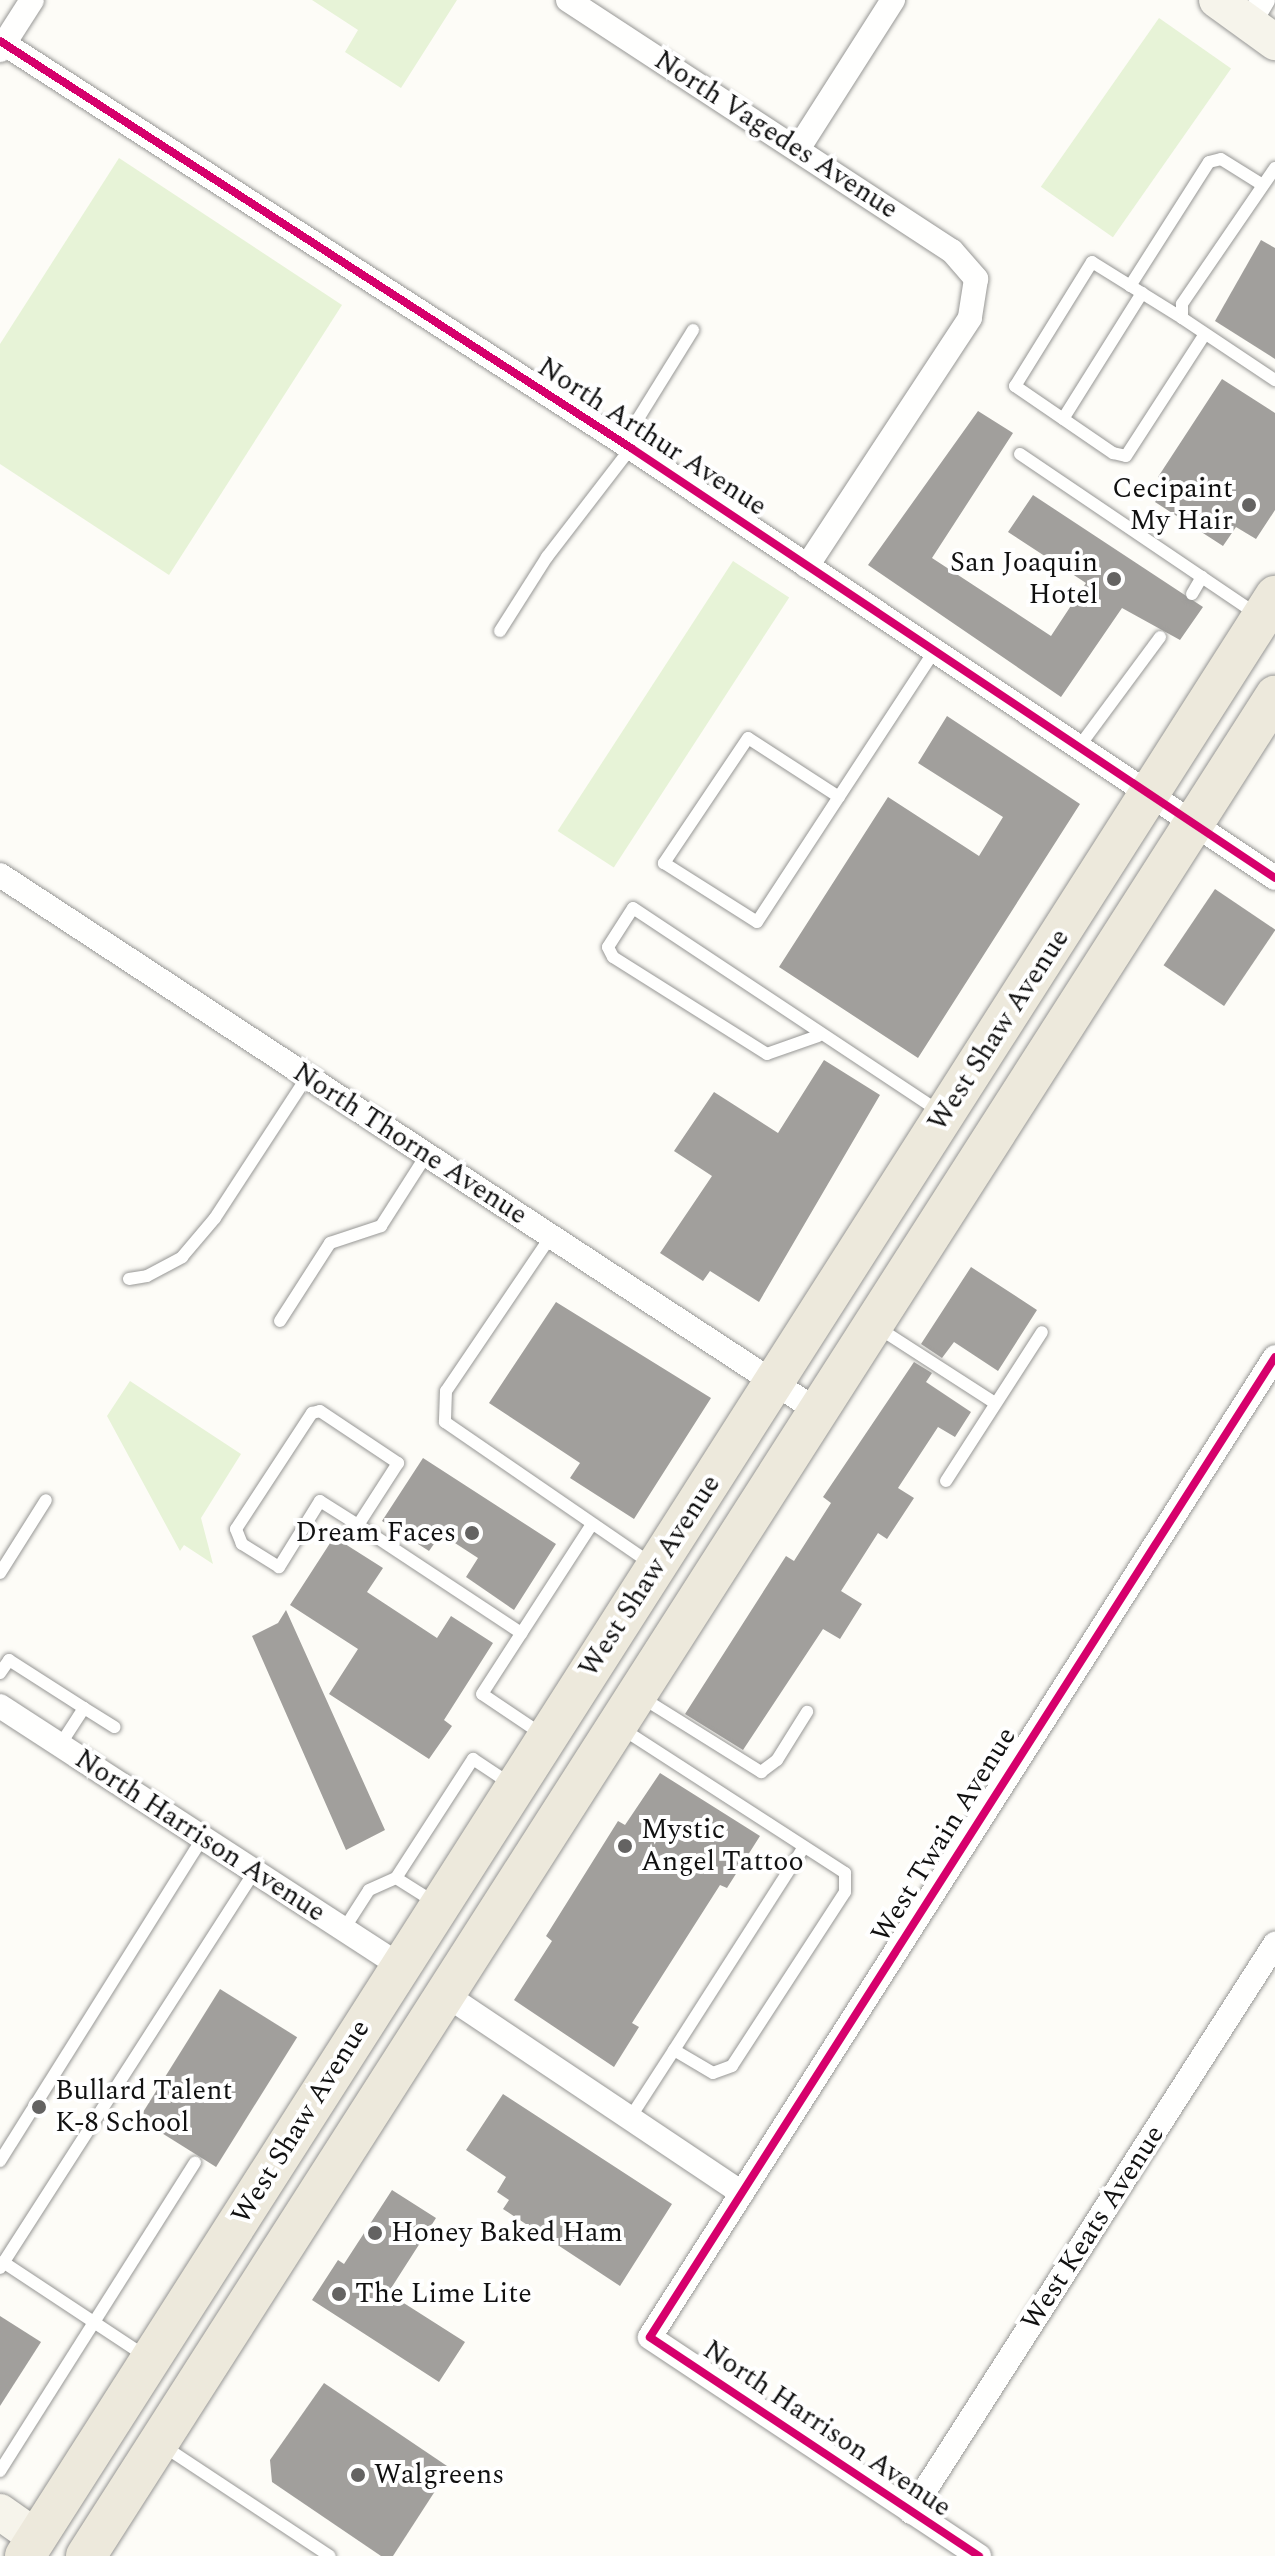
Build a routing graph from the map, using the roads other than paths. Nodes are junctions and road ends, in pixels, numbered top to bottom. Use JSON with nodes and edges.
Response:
{"nodes":[{"id":1,"x":32,"y":0,"type":"edge"},
{"id":2,"x":568,"y":0,"type":"edge"},
{"id":3,"x":893,"y":0,"type":"edge"},
{"id":4,"x":1217,"y":0,"type":"edge"},
{"id":5,"x":1262,"y":21,"type":"edge"},
{"id":6,"x":1,"y":45,"type":"edge"},
{"id":7,"x":798,"y":149,"type":"junction"},
{"id":8,"x":1275,"y":168,"type":"edge"},
{"id":9,"x":1261,"y":184,"type":"junction"},
{"id":10,"x":1130,"y":286,"type":"junction"},
{"id":11,"x":1142,"y":293,"type":"junction"},
{"id":12,"x":1182,"y":318,"type":"junction"},
{"id":13,"x":693,"y":330,"type":"dead end"},
{"id":14,"x":1205,"y":334,"type":"junction"},
{"id":15,"x":1275,"y":380,"type":"edge"},
{"id":16,"x":1063,"y":419,"type":"junction"},
{"id":17,"x":627,"y":446,"type":"junction"},
{"id":18,"x":1020,"y":454,"type":"dead end"},
{"id":19,"x":807,"y":566,"type":"junction"},
{"id":20,"x":1202,"y":577,"type":"junction"},
{"id":21,"x":1192,"y":594,"type":"dead end"},
{"id":22,"x":1268,"y":607,"type":"edge"},
{"id":23,"x":500,"y":631,"type":"dead end"},
{"id":24,"x":1160,"y":637,"type":"dead end"},
{"id":25,"x":933,"y":653,"type":"junction"},
{"id":26,"x":1275,"y":696,"type":"edge"},
{"id":27,"x":1078,"y":748,"type":"junction"},
{"id":28,"x":1149,"y":793,"type":"junction"},
{"id":29,"x":839,"y":797,"type":"junction"},
{"id":30,"x":1194,"y":823,"type":"junction"},
{"id":31,"x":0,"y":875,"type":"edge"},
{"id":32,"x":1275,"y":878,"type":"edge"},
{"id":33,"x":818,"y":1036,"type":"junction"},
{"id":34,"x":307,"y":1077,"type":"junction"},
{"id":35,"x":944,"y":1115,"type":"junction"},
{"id":36,"x":427,"y":1154,"type":"junction"},
{"id":37,"x":551,"y":1236,"type":"junction"},
{"id":38,"x":129,"y":1279,"type":"dead end"},
{"id":39,"x":280,"y":1321,"type":"dead end"},
{"id":40,"x":875,"y":1325,"type":"junction"},
{"id":41,"x":1042,"y":1332,"type":"dead end"},
{"id":42,"x":1275,"y":1357,"type":"edge"},
{"id":43,"x":773,"y":1382,"type":"junction"},
{"id":44,"x":995,"y":1403,"type":"junction"},
{"id":45,"x":819,"y":1412,"type":"junction"},
{"id":46,"x":946,"y":1481,"type":"dead end"},
{"id":47,"x":46,"y":1500,"type":"dead end"},
{"id":48,"x":592,"y":1524,"type":"junction"},
{"id":49,"x":358,"y":1525,"type":"junction"},
{"id":50,"x":656,"y":1567,"type":"junction"},
{"id":51,"x":0,"y":1573,"type":"edge"},
{"id":52,"x":521,"y":1633,"type":"junction"},
{"id":53,"x":5,"y":1657,"type":"edge"},
{"id":54,"x":0,"y":1673,"type":"edge"},
{"id":55,"x":0,"y":1706,"type":"edge"},
{"id":56,"x":84,"y":1708,"type":"junction"},
{"id":57,"x":628,"y":1711,"type":"junction"},
{"id":58,"x":807,"y":1712,"type":"dead end"},
{"id":59,"x":115,"y":1727,"type":"dead end"},
{"id":60,"x":547,"y":1737,"type":"junction"},
{"id":61,"x":60,"y":1745,"type":"junction"},
{"id":62,"x":520,"y":1779,"type":"junction"},
{"id":63,"x":203,"y":1838,"type":"junction"},
{"id":64,"x":804,"y":1847,"type":"junction"},
{"id":65,"x":255,"y":1871,"type":"junction"},
{"id":66,"x":396,"y":1878,"type":"junction"},
{"id":67,"x":439,"y":1906,"type":"junction"},
{"id":68,"x":344,"y":1929,"type":"junction"},
{"id":69,"x":1275,"y":1944,"type":"edge"},
{"id":70,"x":400,"y":1966,"type":"junction"},
{"id":71,"x":446,"y":1995,"type":"junction"},
{"id":72,"x":674,"y":2050,"type":"junction"},
{"id":73,"x":374,"y":2110,"type":"junction"},
{"id":74,"x":630,"y":2118,"type":"junction"},
{"id":75,"x":0,"y":2161,"type":"edge"},
{"id":76,"x":195,"y":2163,"type":"dead end"},
{"id":77,"x":742,"y":2193,"type":"junction"},
{"id":78,"x":2,"y":2265,"type":"edge"},
{"id":79,"x":94,"y":2322,"type":"junction"},
{"id":80,"x":650,"y":2337,"type":"joint"},
{"id":81,"x":150,"y":2359,"type":"junction"},
{"id":82,"x":159,"y":2444,"type":"junction"},
{"id":83,"x":0,"y":2471,"type":"edge"},
{"id":84,"x":0,"y":2512,"type":"edge"},
{"id":85,"x":911,"y":2512,"type":"junction"},
{"id":86,"x":42,"y":2550,"type":"edge"},
{"id":87,"x":86,"y":2556,"type":"edge"},
{"id":88,"x":330,"y":2556,"type":"edge"},
{"id":89,"x":979,"y":2556,"type":"edge"}],
"edges":[{"from":1,"to":6,"type":"street"},
{"from":2,"to":7,"type":"street","name":"North Vagedes Avenue"},
{"from":3,"to":7,"type":"street"},
{"from":4,"to":5,"type":"main road"},
{"from":6,"to":17,"type":"street","name":"North Arthur Avenue"},
{"from":7,"to":19,"type":"street","name":"North Vagedes Avenue"},
{"from":8,"to":9,"type":"lane"},
{"from":9,"to":10,"type":"lane"},
{"from":9,"to":12,"type":"lane"},
{"from":10,"to":11,"type":"lane"},
{"from":10,"to":16,"type":"lane"},
{"from":11,"to":12,"type":"lane"},
{"from":11,"to":16,"type":"lane"},
{"from":12,"to":14,"type":"lane"},
{"from":13,"to":17,"type":"lane"},
{"from":14,"to":15,"type":"lane"},
{"from":14,"to":16,"type":"lane"},
{"from":17,"to":19,"type":"street","name":"North Arthur Avenue"},
{"from":17,"to":23,"type":"lane"},
{"from":18,"to":20,"type":"lane"},
{"from":19,"to":25,"type":"street","name":"North Arthur Avenue"},
{"from":20,"to":21,"type":"lane"},
{"from":20,"to":22,"type":"lane"},
{"from":22,"to":28,"type":"main road","name":"West Shaw Avenue"},
{"from":24,"to":27,"type":"lane"},
{"from":25,"to":27,"type":"street","name":"North Arthur Avenue"},
{"from":25,"to":29,"type":"lane"},
{"from":26,"to":30,"type":"main road","name":"West Shaw Avenue"},
{"from":27,"to":28,"type":"street","name":"North Arthur Avenue"},
{"from":28,"to":30,"type":"street","name":"North Arthur Avenue"},
{"from":28,"to":35,"type":"main road","name":"West Shaw Avenue"},
{"from":29,"to":29,"type":"lane"},
{"from":30,"to":32,"type":"street","name":"North Arthur Avenue"},
{"from":30,"to":40,"type":"main road","name":"West Shaw Avenue"},
{"from":31,"to":34,"type":"street","name":"North Thorne Avenue"},
{"from":33,"to":33,"type":"lane"},
{"from":33,"to":35,"type":"lane"},
{"from":34,"to":36,"type":"street","name":"North Thorne Avenue"},
{"from":34,"to":38,"type":"lane"},
{"from":35,"to":43,"type":"main road","name":"West Shaw Avenue"},
{"from":36,"to":37,"type":"street","name":"North Thorne Avenue"},
{"from":36,"to":39,"type":"lane"},
{"from":37,"to":43,"type":"street","name":"North Thorne Avenue"},
{"from":37,"to":48,"type":"lane"},
{"from":40,"to":44,"type":"lane"},
{"from":40,"to":45,"type":"main road","name":"West Shaw Avenue"},
{"from":41,"to":44,"type":"lane"},
{"from":42,"to":77,"type":"street","name":"West Twain Avenue"},
{"from":43,"to":45,"type":"street","name":"North Thorne Avenue"},
{"from":43,"to":50,"type":"main road","name":"West Shaw Avenue"},
{"from":44,"to":46,"type":"lane"},
{"from":45,"to":57,"type":"main road","name":"West Shaw Avenue"},
{"from":47,"to":51,"type":"lane"},
{"from":48,"to":50,"type":"lane"},
{"from":48,"to":52,"type":"lane"},
{"from":49,"to":49,"type":"lane"},
{"from":49,"to":52,"type":"lane"},
{"from":50,"to":60,"type":"main road","name":"West Shaw Avenue"},
{"from":52,"to":60,"type":"lane"},
{"from":53,"to":54,"type":"lane"},
{"from":53,"to":56,"type":"lane"},
{"from":55,"to":61,"type":"street","name":"North Harrison Avenue"},
{"from":56,"to":59,"type":"lane"},
{"from":56,"to":61,"type":"lane"},
{"from":57,"to":58,"type":"lane"},
{"from":57,"to":64,"type":"lane"},
{"from":57,"to":71,"type":"main road","name":"West Shaw Avenue"},
{"from":60,"to":62,"type":"main road","name":"West Shaw Avenue"},
{"from":61,"to":63,"type":"street","name":"North Harrison Avenue"},
{"from":62,"to":66,"type":"lane"},
{"from":62,"to":67,"type":"main road","name":"West Shaw Avenue"},
{"from":62,"to":71,"type":"main road"},
{"from":63,"to":65,"type":"street","name":"North Harrison Avenue"},
{"from":63,"to":75,"type":"lane"},
{"from":64,"to":72,"type":"lane"},
{"from":64,"to":72,"type":"lane"},
{"from":65,"to":68,"type":"street","name":"North Harrison Avenue"},
{"from":65,"to":78,"type":"lane"},
{"from":66,"to":67,"type":"lane"},
{"from":66,"to":68,"type":"lane"},
{"from":67,"to":70,"type":"main road","name":"West Shaw Avenue"},
{"from":68,"to":70,"type":"street","name":"North Harrison Avenue"},
{"from":69,"to":85,"type":"street","name":"West Keats Avenue"},
{"from":70,"to":73,"type":"main road"},
{"from":70,"to":81,"type":"main road","name":"West Shaw Avenue"},
{"from":71,"to":73,"type":"main road","name":"West Shaw Avenue"},
{"from":71,"to":74,"type":"street"},
{"from":72,"to":74,"type":"lane"},
{"from":73,"to":82,"type":"main road","name":"West Shaw Avenue"},
{"from":74,"to":77,"type":"street"},
{"from":76,"to":79,"type":"lane"},
{"from":77,"to":80,"type":"street","name":"West Twain Avenue"},
{"from":78,"to":79,"type":"lane"},
{"from":79,"to":81,"type":"lane"},
{"from":79,"to":83,"type":"lane"},
{"from":80,"to":85,"type":"street","name":"North Harrison Avenue"},
{"from":81,"to":86,"type":"main road","name":"West Shaw Avenue"},
{"from":82,"to":87,"type":"main road","name":"West Shaw Avenue"},
{"from":82,"to":88,"type":"lane"},
{"from":84,"to":86,"type":"main road"},
{"from":85,"to":89,"type":"street","name":"North Harrison Avenue"}]}
